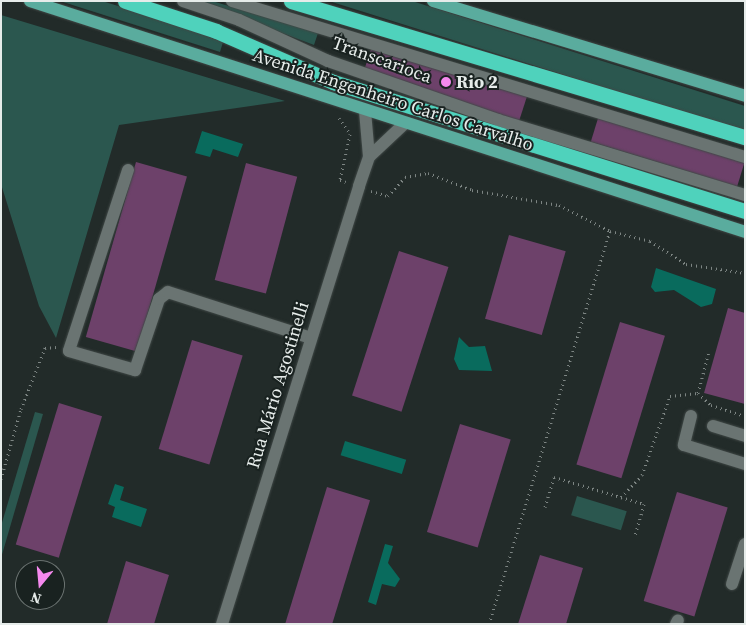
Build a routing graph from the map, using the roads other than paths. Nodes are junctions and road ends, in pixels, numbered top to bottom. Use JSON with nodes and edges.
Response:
{"nodes":[{"id":1,"x":30,"y":1,"type":"edge"},
{"id":2,"x":125,"y":1,"type":"edge"},
{"id":3,"x":183,"y":1,"type":"edge"},
{"id":4,"x":232,"y":1,"type":"edge"},
{"id":5,"x":291,"y":1,"type":"edge"},
{"id":6,"x":434,"y":1,"type":"edge"},
{"id":7,"x":745,"y":96,"type":"edge"},
{"id":8,"x":365,"y":111,"type":"junction"},
{"id":9,"x":404,"y":124,"type":"junction"},
{"id":10,"x":745,"y":138,"type":"edge"},
{"id":11,"x":370,"y":157,"type":"junction"},
{"id":12,"x":745,"y":157,"type":"edge"},
{"id":13,"x":128,"y":170,"type":"dead end"},
{"id":14,"x":745,"y":195,"type":"edge"},
{"id":15,"x":745,"y":211,"type":"edge"},
{"id":16,"x":745,"y":232,"type":"edge"},
{"id":17,"x":311,"y":338,"type":"junction"},
{"id":18,"x":691,"y":416,"type":"dead end"},
{"id":19,"x":713,"y":426,"type":"dead end"},
{"id":20,"x":745,"y":436,"type":"edge"},
{"id":21,"x":745,"y":464,"type":"edge"},
{"id":22,"x":745,"y":544,"type":"edge"},
{"id":23,"x":732,"y":584,"type":"dead end"},
{"id":24,"x":222,"y":624,"type":"edge"}],
"edges":[{"from":1,"to":8,"type":"main road","name":"Avenida Engenheiro Carlos Carvalho"},
{"from":2,"to":15,"type":"highway","name":"Avenida Engenheiro Carlos Carvalho"},
{"from":3,"to":14,"type":"street","name":"Transcarioca"},
{"from":4,"to":12,"type":"street","name":"Transcarioca"},
{"from":5,"to":10,"type":"highway"},
{"from":6,"to":7,"type":"main road"},
{"from":8,"to":9,"type":"main road","name":"Avenida Engenheiro Carlos Carvalho"},
{"from":8,"to":11,"type":"street","name":"Rua Mário Agostinelli"},
{"from":9,"to":11,"type":"street","name":"Rua Mário Agostinelli"},
{"from":9,"to":16,"type":"main road","name":"Avenida Engenheiro Carlos Carvalho"},
{"from":11,"to":17,"type":"street","name":"Rua Mário Agostinelli"},
{"from":13,"to":17,"type":"street"},
{"from":17,"to":24,"type":"street","name":"Rua Mário Agostinelli"},
{"from":18,"to":21,"type":"street"},
{"from":19,"to":20,"type":"street"},
{"from":22,"to":23,"type":"street"}]}
